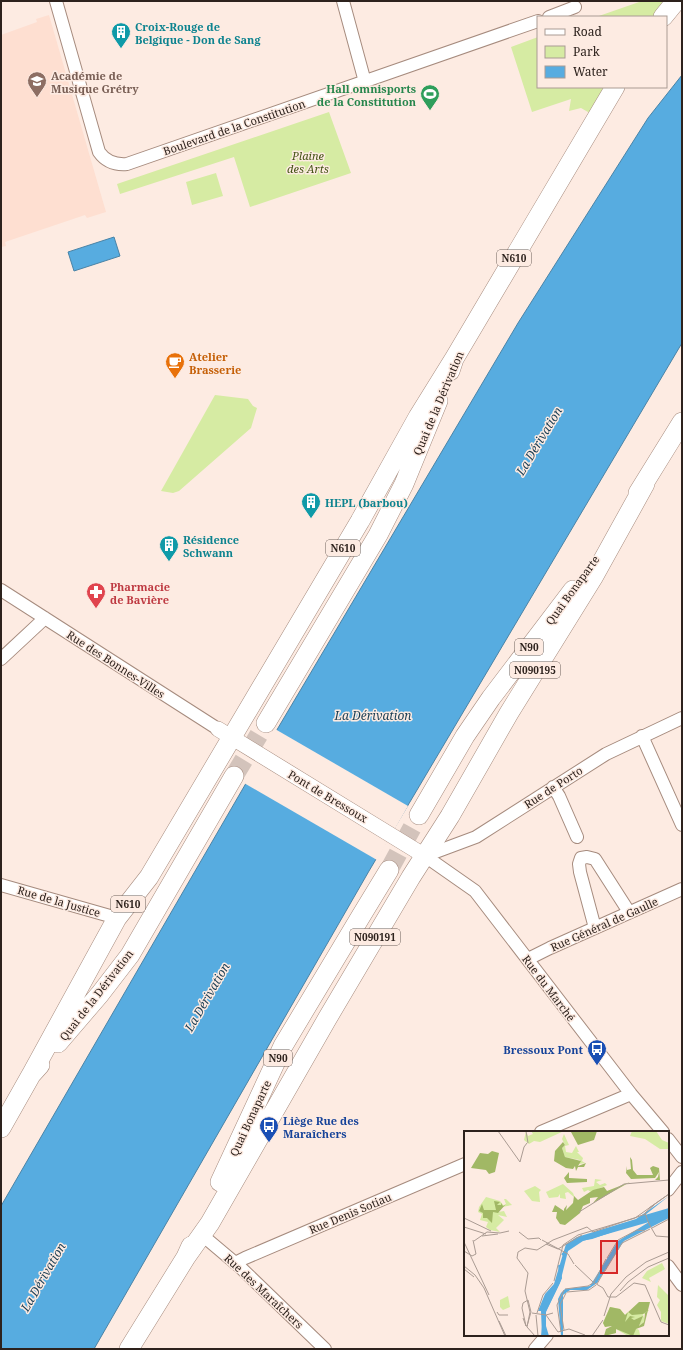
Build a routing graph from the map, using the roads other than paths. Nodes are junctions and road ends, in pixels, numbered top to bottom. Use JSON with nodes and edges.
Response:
{"nodes":[{"id":1,"x":56,"y":1,"type":"edge"},
{"id":2,"x":343,"y":1,"type":"edge"},
{"id":3,"x":575,"y":7,"type":"dead end"},
{"id":4,"x":552,"y":16,"type":"edge"},
{"id":5,"x":537,"y":21,"type":"edge"},
{"id":6,"x":364,"y":82,"type":"junction"},
{"id":7,"x":614,"y":88,"type":"edge"},
{"id":8,"x":454,"y":359,"type":"junction"},
{"id":9,"x":682,"y":422,"type":"edge"},
{"id":10,"x":645,"y":484,"type":"junction"},
{"id":11,"x":1,"y":590,"type":"edge"},
{"id":12,"x":46,"y":618,"type":"junction"},
{"id":13,"x":1,"y":659,"type":"edge"},
{"id":14,"x":682,"y":718,"type":"edge"},
{"id":15,"x":266,"y":723,"type":"tunnel mouth"},
{"id":16,"x":224,"y":733,"type":"junction"},
{"id":17,"x":642,"y":736,"type":"junction"},
{"id":18,"x":234,"y":776,"type":"tunnel mouth"},
{"id":19,"x":553,"y":787,"type":"junction"},
{"id":20,"x":419,"y":815,"type":"tunnel mouth"},
{"id":21,"x":682,"y":825,"type":"edge"},
{"id":22,"x":577,"y":838,"type":"dead end"},
{"id":23,"x":424,"y":856,"type":"junction"},
{"id":24,"x":389,"y":870,"type":"tunnel mouth"},
{"id":25,"x":1,"y":885,"type":"edge"},
{"id":26,"x":682,"y":889,"type":"edge"},
{"id":27,"x":629,"y":912,"type":"junction"},
{"id":28,"x":117,"y":918,"type":"junction"},
{"id":29,"x":595,"y":928,"type":"junction"},
{"id":30,"x":528,"y":960,"type":"junction"},
{"id":31,"x":31,"y":1075,"type":"junction"},
{"id":32,"x":631,"y":1094,"type":"junction"},
{"id":33,"x":1,"y":1128,"type":"edge"},
{"id":34,"x":543,"y":1131,"type":"edge"},
{"id":35,"x":661,"y":1131,"type":"edge"},
{"id":36,"x":674,"y":1140,"type":"edge"},
{"id":37,"x":682,"y":1157,"type":"edge"},
{"id":38,"x":464,"y":1164,"type":"edge"},
{"id":39,"x":682,"y":1172,"type":"edge"},
{"id":40,"x":669,"y":1189,"type":"edge"},
{"id":41,"x":202,"y":1236,"type":"junction"},
{"id":42,"x":186,"y":1257,"type":"junction"},
{"id":43,"x":235,"y":1263,"type":"junction"},
{"id":44,"x":669,"y":1267,"type":"edge"},
{"id":45,"x":682,"y":1285,"type":"edge"},
{"id":46,"x":546,"y":1336,"type":"edge"},
{"id":47,"x":129,"y":1349,"type":"edge"},
{"id":48,"x":325,"y":1349,"type":"edge"},
{"id":49,"x":535,"y":1349,"type":"edge"}],
"edges":[{"from":1,"to":6,"type":"street","name":"Boulevard de la Constitution"},
{"from":2,"to":6,"type":"street"},
{"from":3,"to":4,"type":"street"},
{"from":5,"to":6,"type":"street","name":"Boulevard de la Constitution"},
{"from":7,"to":8,"type":"main road","name":"Quai de la Dérivation","number":"N610"},
{"from":8,"to":15,"type":"main road","name":"Quai de la Dérivation","number":"N610"},
{"from":8,"to":16,"type":"main road","number":"N610"},
{"from":9,"to":10,"type":"main road","number":"N90"},
{"from":10,"to":20,"type":"main road","name":"Quai Bonaparte","number":"N90"},
{"from":10,"to":23,"type":"main road","number":"N090195"},
{"from":11,"to":12,"type":"street","name":"Rue des Bonnes-Villes"},
{"from":12,"to":13,"type":"street"},
{"from":12,"to":16,"type":"street","name":"Rue des Bonnes-Villes"},
{"from":14,"to":17,"type":"street","name":"Rue de Porto"},
{"from":16,"to":23,"type":"street","name":"Pont de Bressoux"},
{"from":16,"to":28,"type":"main road","number":"N610"},
{"from":17,"to":19,"type":"street","name":"Rue de Porto"},
{"from":17,"to":21,"type":"street"},
{"from":18,"to":31,"type":"main road","name":"Quai de la Dérivation","number":"N610"},
{"from":19,"to":22,"type":"street"},
{"from":19,"to":23,"type":"street","name":"Rue de Porto"},
{"from":23,"to":30,"type":"street","name":"Rue du Marché"},
{"from":23,"to":41,"type":"main road","number":"N090191"},
{"from":24,"to":42,"type":"main road","name":"Quai Bonaparte","number":"N90"},
{"from":25,"to":28,"type":"street","name":"Rue de la Justice"},
{"from":26,"to":27,"type":"street","name":"Rue Général de Gaulle"},
{"from":27,"to":29,"type":"street","name":"Rue Général de Gaulle"},
{"from":27,"to":29,"type":"street"},
{"from":28,"to":31,"type":"main road","number":"N610"},
{"from":29,"to":30,"type":"street","name":"Rue Général de Gaulle"},
{"from":30,"to":32,"type":"street","name":"Rue du Marché"},
{"from":31,"to":33,"type":"main road","name":"Quai de la Dérivation","number":"N610"},
{"from":32,"to":34,"type":"street"},
{"from":32,"to":35,"type":"street","name":"Rue du Marché"},
{"from":36,"to":37,"type":"street"},
{"from":38,"to":43,"type":"street","name":"Rue Denis Sotiau"},
{"from":39,"to":40,"type":"street"},
{"from":41,"to":42,"type":"main road","number":"N090191"},
{"from":41,"to":43,"type":"street","name":"Rue des Maraîchers"},
{"from":42,"to":47,"type":"main road","name":"Quai Bonaparte","number":"N90"},
{"from":43,"to":48,"type":"street","name":"Rue des Maraîchers"},
{"from":44,"to":45,"type":"street"},
{"from":46,"to":49,"type":"street"}]}
